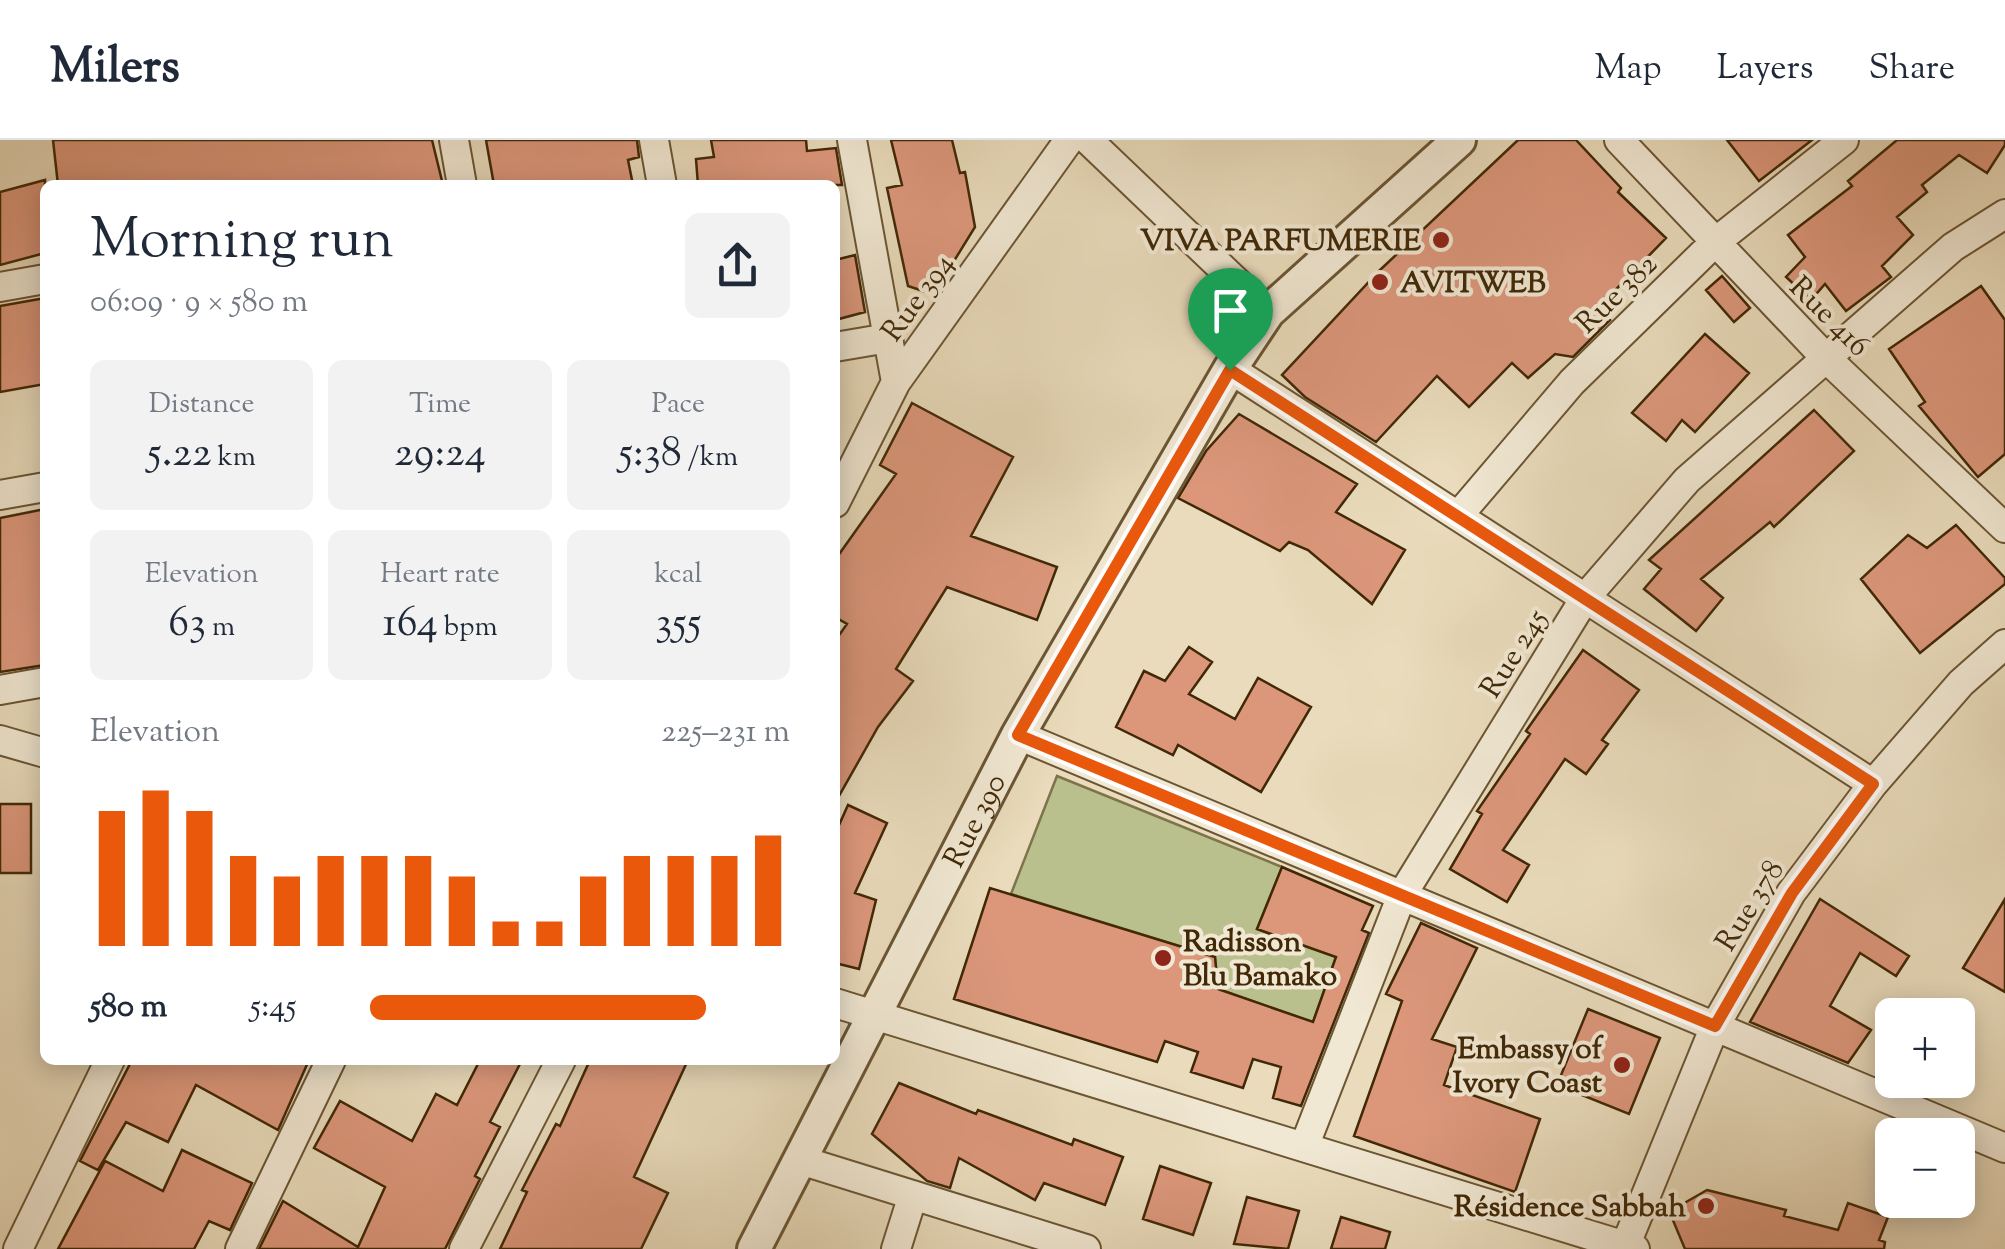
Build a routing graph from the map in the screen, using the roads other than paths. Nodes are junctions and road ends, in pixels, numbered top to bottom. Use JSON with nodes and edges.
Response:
{"nodes":[{"id":1,"x":454,"y":140,"type":"edge"},
{"id":2,"x":654,"y":140,"type":"edge"},
{"id":3,"x":852,"y":140,"type":"edge"},
{"id":4,"x":1069,"y":140,"type":"edge"},
{"id":5,"x":1088,"y":140,"type":"edge"},
{"id":6,"x":1460,"y":140,"type":"edge"},
{"id":7,"x":1620,"y":140,"type":"edge"},
{"id":8,"x":1844,"y":140,"type":"edge"},
{"id":9,"x":461,"y":180,"type":"edge"},
{"id":10,"x":661,"y":180,"type":"edge"},
{"id":11,"x":2005,"y":214,"type":"edge"},
{"id":12,"x":1713,"y":244,"type":"junction"},
{"id":13,"x":40,"y":280,"type":"edge"},
{"id":14,"x":0,"y":287,"type":"edge"},
{"id":15,"x":1268,"y":312,"type":"junction"},
{"id":16,"x":888,"y":338,"type":"junction"},
{"id":17,"x":840,"y":346,"type":"edge"},
{"id":18,"x":1824,"y":356,"type":"junction"},
{"id":19,"x":1230,"y":370,"type":"junction"},
{"id":20,"x":896,"y":382,"type":"junction"},
{"id":21,"x":40,"y":488,"type":"edge"},
{"id":22,"x":840,"y":493,"type":"edge"},
{"id":23,"x":0,"y":495,"type":"edge"},
{"id":24,"x":1458,"y":516,"type":"junction"},
{"id":25,"x":2005,"y":528,"type":"edge"},
{"id":26,"x":1585,"y":598,"type":"junction"},
{"id":27,"x":2005,"y":644,"type":"edge"},
{"id":28,"x":40,"y":683,"type":"edge"},
{"id":29,"x":0,"y":690,"type":"edge"},
{"id":30,"x":1018,"y":735,"type":"junction"},
{"id":31,"x":0,"y":740,"type":"edge"},
{"id":32,"x":40,"y":752,"type":"edge"},
{"id":33,"x":1873,"y":784,"type":"junction"},
{"id":34,"x":1402,"y":895,"type":"junction"},
{"id":35,"x":840,"y":1006,"type":"edge"},
{"id":36,"x":874,"y":1016,"type":"junction"},
{"id":37,"x":1715,"y":1026,"type":"junction"},
{"id":38,"x":108,"y":1065,"type":"edge"},
{"id":39,"x":329,"y":1065,"type":"edge"},
{"id":40,"x":558,"y":1065,"type":"edge"},
{"id":41,"x":1304,"y":1147,"type":"junction"},
{"id":42,"x":2005,"y":1148,"type":"edge"},
{"id":43,"x":800,"y":1160,"type":"junction"},
{"id":44,"x":913,"y":1195,"type":"junction"},
{"id":45,"x":1628,"y":1248,"type":"edge"},
{"id":46,"x":18,"y":1249,"type":"edge"},
{"id":47,"x":240,"y":1249,"type":"edge"},
{"id":48,"x":464,"y":1249,"type":"edge"},
{"id":49,"x":754,"y":1249,"type":"edge"},
{"id":50,"x":896,"y":1249,"type":"edge"},
{"id":51,"x":1086,"y":1249,"type":"edge"}],
"edges":[{"from":1,"to":9,"type":"street"},
{"from":2,"to":10,"type":"street"},
{"from":3,"to":16,"type":"street"},
{"from":4,"to":20,"type":"street","name":"Rue 394"},
{"from":5,"to":15,"type":"street"},
{"from":6,"to":15,"type":"street","name":"Rue 390"},
{"from":7,"to":12,"type":"street","name":"Rue 416"},
{"from":8,"to":12,"type":"street","name":"Rue 382"},
{"from":11,"to":18,"type":"street","name":"Rue 245"},
{"from":12,"to":18,"type":"street","name":"Rue 416"},
{"from":12,"to":24,"type":"street","name":"Rue 382"},
{"from":13,"to":14,"type":"street"},
{"from":15,"to":19,"type":"street","name":"Rue 390"},
{"from":16,"to":17,"type":"street"},
{"from":16,"to":20,"type":"street"},
{"from":18,"to":25,"type":"street","name":"Rue 416"},
{"from":18,"to":26,"type":"street","name":"Rue 245"},
{"from":19,"to":24,"type":"street"},
{"from":19,"to":30,"type":"street","name":"Rue 390"},
{"from":20,"to":22,"type":"street","name":"Rue 394"},
{"from":21,"to":23,"type":"street"},
{"from":24,"to":26,"type":"street"},
{"from":26,"to":33,"type":"street"},
{"from":26,"to":34,"type":"street","name":"Rue 245"},
{"from":27,"to":33,"type":"street","name":"Rue 378"},
{"from":28,"to":29,"type":"street"},
{"from":30,"to":34,"type":"street"},
{"from":30,"to":36,"type":"street","name":"Rue 390"},
{"from":31,"to":32,"type":"street"},
{"from":33,"to":37,"type":"street","name":"Rue 378"},
{"from":34,"to":37,"type":"street"},
{"from":34,"to":41,"type":"street","name":"Rue 245"},
{"from":35,"to":36,"type":"street"},
{"from":36,"to":41,"type":"street"},
{"from":36,"to":43,"type":"street","name":"Rue 390"},
{"from":37,"to":42,"type":"street"},
{"from":37,"to":45,"type":"street","name":"Rue 378"},
{"from":38,"to":46,"type":"street"},
{"from":39,"to":47,"type":"street"},
{"from":40,"to":48,"type":"street"},
{"from":41,"to":45,"type":"street"},
{"from":43,"to":44,"type":"street"},
{"from":43,"to":49,"type":"street","name":"Rue 390"},
{"from":44,"to":50,"type":"street"},
{"from":44,"to":51,"type":"street"}]}
